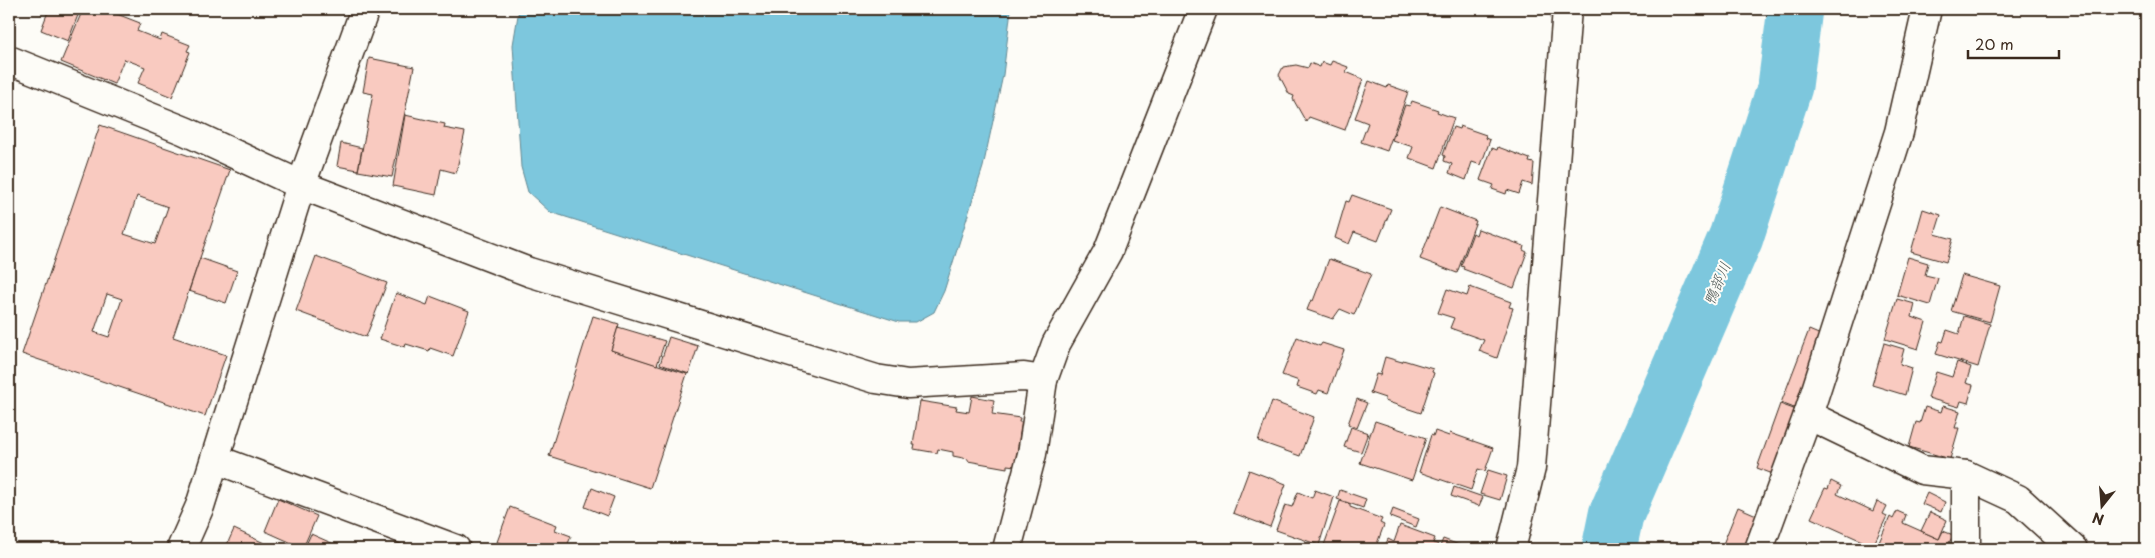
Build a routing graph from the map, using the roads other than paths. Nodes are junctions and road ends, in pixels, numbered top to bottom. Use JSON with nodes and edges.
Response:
{"nodes":[{"id":1,"x":365,"y":9,"type":"edge"},
{"id":2,"x":1203,"y":9,"type":"edge"},
{"id":3,"x":1567,"y":9,"type":"edge"},
{"id":4,"x":1927,"y":9,"type":"edge"},
{"id":5,"x":9,"y":60,"type":"edge"},
{"id":6,"x":301,"y":185,"type":"junction"},
{"id":7,"x":1043,"y":380,"type":"junction"},
{"id":8,"x":1808,"y":415,"type":"junction"},
{"id":9,"x":214,"y":459,"type":"junction"},
{"id":10,"x":1966,"y":475,"type":"junction"},
{"id":11,"x":181,"y":549,"type":"edge"},
{"id":12,"x":456,"y":549,"type":"edge"},
{"id":13,"x":1008,"y":549,"type":"edge"},
{"id":14,"x":1511,"y":549,"type":"edge"},
{"id":15,"x":1759,"y":549,"type":"edge"},
{"id":16,"x":1966,"y":549,"type":"edge"},
{"id":17,"x":2073,"y":549,"type":"edge"}],
"edges":[{"from":1,"to":6,"type":"street"},
{"from":2,"to":7,"type":"street"},
{"from":3,"to":14,"type":"street"},
{"from":4,"to":8,"type":"street"},
{"from":5,"to":6,"type":"street"},
{"from":6,"to":7,"type":"street"},
{"from":6,"to":9,"type":"street"},
{"from":7,"to":13,"type":"street"},
{"from":8,"to":10,"type":"street"},
{"from":8,"to":15,"type":"street"},
{"from":9,"to":11,"type":"street"},
{"from":9,"to":12,"type":"street"},
{"from":10,"to":16,"type":"street"},
{"from":10,"to":17,"type":"street"}]}
